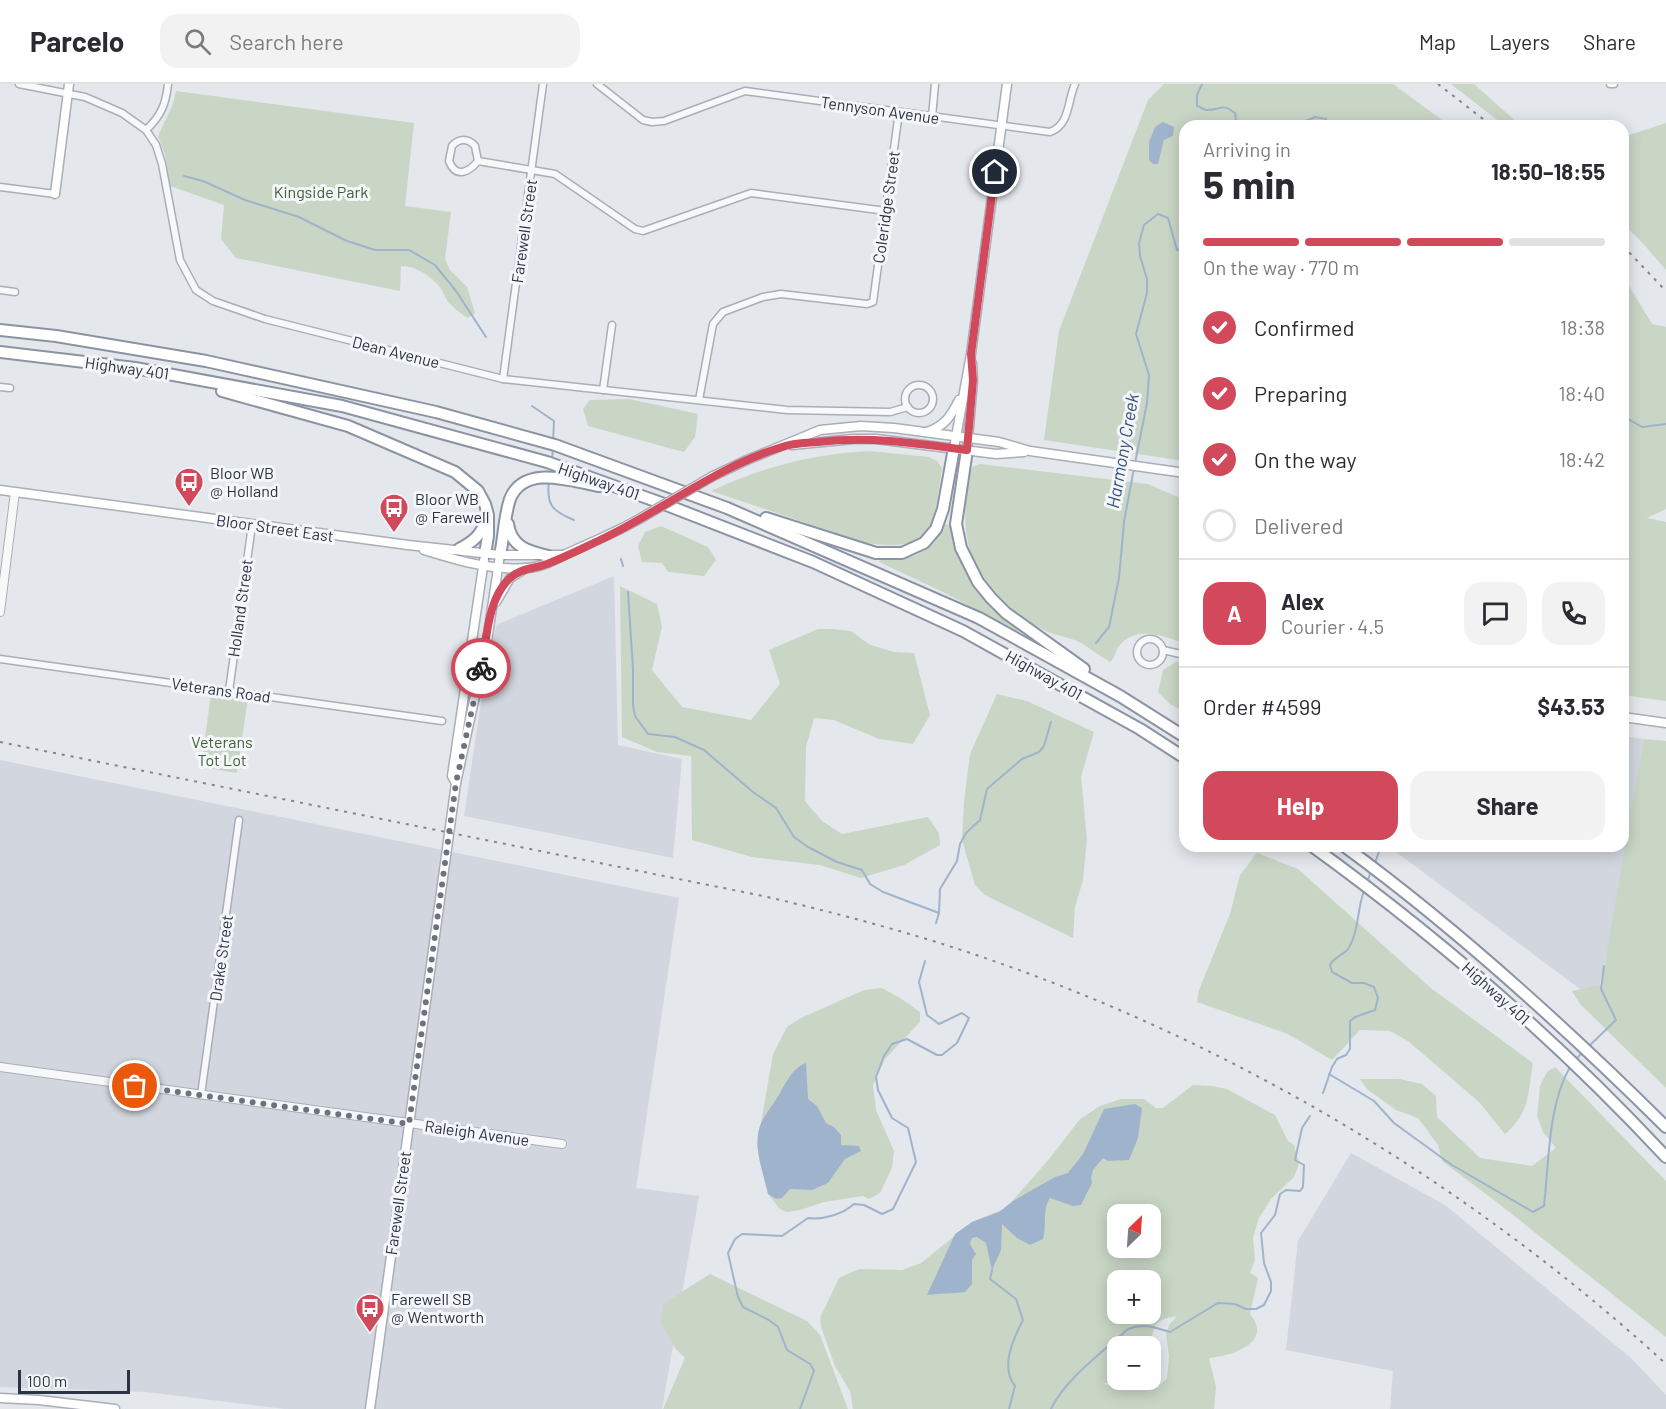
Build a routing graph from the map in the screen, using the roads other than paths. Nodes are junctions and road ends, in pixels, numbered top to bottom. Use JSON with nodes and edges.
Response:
{"nodes":[{"id":1,"x":19,"y":84,"type":"edge"},
{"id":2,"x":168,"y":84,"type":"edge"},
{"id":3,"x":543,"y":84,"type":"edge"},
{"id":4,"x":597,"y":84,"type":"edge"},
{"id":5,"x":935,"y":84,"type":"edge"},
{"id":6,"x":1007,"y":84,"type":"edge"},
{"id":7,"x":1076,"y":84,"type":"edge"},
{"id":8,"x":745,"y":87,"type":"edge"},
{"id":9,"x":69,"y":88,"type":"edge"},
{"id":10,"x":899,"y":112,"type":"junction"},
{"id":11,"x":932,"y":117,"type":"junction"},
{"id":12,"x":1002,"y":126,"type":"junction"},
{"id":13,"x":146,"y":130,"type":"junction"},
{"id":14,"x":478,"y":161,"type":"junction"},
{"id":15,"x":532,"y":169,"type":"junction"},
{"id":16,"x":0,"y":187,"type":"edge"},
{"id":17,"x":55,"y":194,"type":"joint"},
{"id":18,"x":886,"y":211,"type":"junction"},
{"id":19,"x":0,"y":290,"type":"edge"},
{"id":20,"x":15,"y":292,"type":"dead end"},
{"id":21,"x":612,"y":325,"type":"dead end"},
{"id":22,"x":0,"y":330,"type":"edge"},
{"id":23,"x":0,"y":352,"type":"edge"},
{"id":24,"x":971,"y":354,"type":"junction"},
{"id":25,"x":135,"y":368,"type":"junction"},
{"id":26,"x":503,"y":379,"type":"junction"},
{"id":27,"x":0,"y":387,"type":"edge"},
{"id":28,"x":10,"y":388,"type":"dead end"},
{"id":29,"x":603,"y":390,"type":"junction"},
{"id":30,"x":963,"y":391,"type":"junction"},
{"id":31,"x":699,"y":400,"type":"junction"},
{"id":32,"x":908,"y":407,"type":"junction"},
{"id":33,"x":926,"y":432,"type":"junction"},
{"id":34,"x":956,"y":436,"type":"junction"},
{"id":35,"x":969,"y":438,"type":"junction"},
{"id":36,"x":784,"y":446,"type":"junction"},
{"id":37,"x":954,"y":448,"type":"junction"},
{"id":38,"x":967,"y":450,"type":"junction"},
{"id":39,"x":1030,"y":452,"type":"junction"},
{"id":40,"x":1179,"y":472,"type":"edge"},
{"id":41,"x":0,"y":490,"type":"edge"},
{"id":42,"x":15,"y":492,"type":"junction"},
{"id":43,"x":632,"y":492,"type":"junction"},
{"id":44,"x":727,"y":508,"type":"junction"},
{"id":45,"x":507,"y":514,"type":"junction"},
{"id":46,"x":488,"y":515,"type":"junction"},
{"id":47,"x":252,"y":525,"type":"junction"},
{"id":48,"x":408,"y":545,"type":"junction"},
{"id":49,"x":459,"y":549,"type":"junction"},
{"id":50,"x":564,"y":555,"type":"junction"},
{"id":51,"x":548,"y":556,"type":"junction"},
{"id":52,"x":485,"y":559,"type":"junction"},
{"id":53,"x":499,"y":561,"type":"junction"},
{"id":54,"x":526,"y":568,"type":"junction"},
{"id":55,"x":1,"y":601,"type":"edge"},
{"id":56,"x":0,"y":612,"type":"edge"},
{"id":57,"x":491,"y":614,"type":"junction"},
{"id":58,"x":1163,"y":650,"type":"junction"},
{"id":59,"x":1179,"y":654,"type":"edge"},
{"id":60,"x":0,"y":659,"type":"edge"},
{"id":61,"x":228,"y":691,"type":"junction"},
{"id":62,"x":1120,"y":696,"type":"junction"},
{"id":63,"x":1629,"y":718,"type":"edge"},
{"id":64,"x":442,"y":721,"type":"dead end"},
{"id":65,"x":1666,"y":723,"type":"edge"},
{"id":66,"x":1179,"y":733,"type":"edge"},
{"id":67,"x":1179,"y":754,"type":"edge"},
{"id":68,"x":456,"y":783,"type":"junction"},
{"id":69,"x":239,"y":820,"type":"dead end"},
{"id":70,"x":1320,"y":852,"type":"edge"},
{"id":71,"x":1352,"y":852,"type":"edge"},
{"id":72,"x":0,"y":1067,"type":"edge"},
{"id":73,"x":201,"y":1095,"type":"junction"},
{"id":74,"x":409,"y":1124,"type":"junction"},
{"id":75,"x":1666,"y":1127,"type":"edge"},
{"id":76,"x":562,"y":1144,"type":"dead end"},
{"id":77,"x":1666,"y":1157,"type":"edge"},
{"id":78,"x":0,"y":1398,"type":"edge"},
{"id":79,"x":116,"y":1409,"type":"edge"},
{"id":80,"x":370,"y":1409,"type":"edge"}],
"edges":[{"from":1,"to":9,"type":"street","name":"Dean Avenue"},
{"from":2,"to":13,"type":"street"},
{"from":3,"to":15,"type":"street","name":"Farewell Street"},
{"from":4,"to":8,"type":"street","name":"Tennyson Avenue"},
{"from":5,"to":11,"type":"street"},
{"from":6,"to":12,"type":"main road"},
{"from":7,"to":12,"type":"street","name":"Tennyson Avenue"},
{"from":8,"to":10,"type":"street","name":"Tennyson Avenue"},
{"from":9,"to":13,"type":"street","name":"Dean Avenue"},
{"from":9,"to":17,"type":"main road"},
{"from":10,"to":11,"type":"street","name":"Tennyson Avenue"},
{"from":10,"to":18,"type":"street","name":"Coleridge Street"},
{"from":11,"to":12,"type":"street","name":"Tennyson Avenue"},
{"from":12,"to":24,"type":"main road"},
{"from":13,"to":26,"type":"street","name":"Dean Avenue"},
{"from":14,"to":14,"type":"street"},
{"from":14,"to":15,"type":"street"},
{"from":15,"to":18,"type":"street"},
{"from":15,"to":26,"type":"street","name":"Farewell Street"},
{"from":16,"to":17,"type":"street"},
{"from":18,"to":31,"type":"street","name":"Coleridge Street"},
{"from":19,"to":20,"type":"street"},
{"from":21,"to":29,"type":"street"},
{"from":22,"to":44,"type":"highway","name":"Highway 401"},
{"from":23,"to":25,"type":"highway","name":"Highway 401"},
{"from":24,"to":30,"type":"main road"},
{"from":24,"to":35,"type":"main road"},
{"from":25,"to":43,"type":"highway","name":"Highway 401"},
{"from":25,"to":46,"type":"highway"},
{"from":26,"to":29,"type":"street","name":"Dean Avenue"},
{"from":27,"to":28,"type":"street"},
{"from":29,"to":31,"type":"street","name":"Dean Avenue"},
{"from":30,"to":33,"type":"main road"},
{"from":30,"to":34,"type":"main road"},
{"from":31,"to":32,"type":"street","name":"Dean Avenue"},
{"from":32,"to":32,"type":"street","name":"Dean Avenue"},
{"from":33,"to":34,"type":"main road","name":"Bloor Street East"},
{"from":33,"to":36,"type":"main road","name":"Bloor Street East"},
{"from":34,"to":35,"type":"main road","name":"Bloor Street East"},
{"from":34,"to":37,"type":"main road"},
{"from":35,"to":38,"type":"main road"},
{"from":35,"to":39,"type":"main road","name":"Bloor Street East"},
{"from":36,"to":37,"type":"main road","name":"Bloor Street East"},
{"from":36,"to":50,"type":"main road","name":"Bloor Street East","bridge":true},
{"from":37,"to":38,"type":"main road","name":"Bloor Street East"},
{"from":37,"to":44,"type":"highway"},
{"from":38,"to":39,"type":"main road","name":"Bloor Street East"},
{"from":38,"to":62,"type":"highway"},
{"from":39,"to":40,"type":"main road","name":"Bloor Street East"},
{"from":41,"to":42,"type":"main road","name":"Bloor Street East"},
{"from":42,"to":47,"type":"main road","name":"Bloor Street East"},
{"from":42,"to":55,"type":"street"},
{"from":43,"to":45,"type":"highway"},
{"from":43,"to":67,"type":"highway","name":"Highway 401"},
{"from":44,"to":62,"type":"highway","name":"Highway 401"},
{"from":45,"to":51,"type":"highway"},
{"from":45,"to":53,"type":"highway"},
{"from":46,"to":49,"type":"highway"},
{"from":46,"to":52,"type":"highway"},
{"from":47,"to":48,"type":"main road","name":"Bloor Street East"},
{"from":47,"to":61,"type":"street","name":"Holland Street"},
{"from":48,"to":49,"type":"main road","name":"Bloor Street East"},
{"from":48,"to":52,"type":"main road","name":"Bloor Street East"},
{"from":49,"to":52,"type":"main road","name":"Bloor Street East"},
{"from":50,"to":51,"type":"main road","name":"Bloor Street East"},
{"from":50,"to":54,"type":"main road","name":"Bloor Street East"},
{"from":51,"to":53,"type":"main road","name":"Bloor Street East"},
{"from":52,"to":53,"type":"main road","name":"Bloor Street East"},
{"from":52,"to":68,"type":"main road","name":"Farewell Street"},
{"from":53,"to":54,"type":"main road","name":"Bloor Street East"},
{"from":53,"to":57,"type":"main road","name":"Farewell Street"},
{"from":54,"to":57,"type":"main road"},
{"from":55,"to":56,"type":"street"},
{"from":57,"to":68,"type":"main road","name":"Farewell Street"},
{"from":58,"to":58,"type":"street"},
{"from":58,"to":59,"type":"street"},
{"from":60,"to":61,"type":"street","name":"Veterans Road"},
{"from":61,"to":64,"type":"street","name":"Veterans Road"},
{"from":62,"to":66,"type":"highway","name":"Highway 401"},
{"from":63,"to":65,"type":"main road"},
{"from":68,"to":74,"type":"main road","name":"Farewell Street"},
{"from":69,"to":73,"type":"street","name":"Drake Street"},
{"from":70,"to":77,"type":"highway","name":"Highway 401"},
{"from":71,"to":75,"type":"highway","name":"Highway 401"},
{"from":72,"to":73,"type":"street","name":"Raleigh Avenue"},
{"from":73,"to":74,"type":"street","name":"Raleigh Avenue"},
{"from":74,"to":76,"type":"street","name":"Raleigh Avenue"},
{"from":74,"to":80,"type":"main road","name":"Farewell Street"},
{"from":78,"to":79,"type":"main road"}]}
